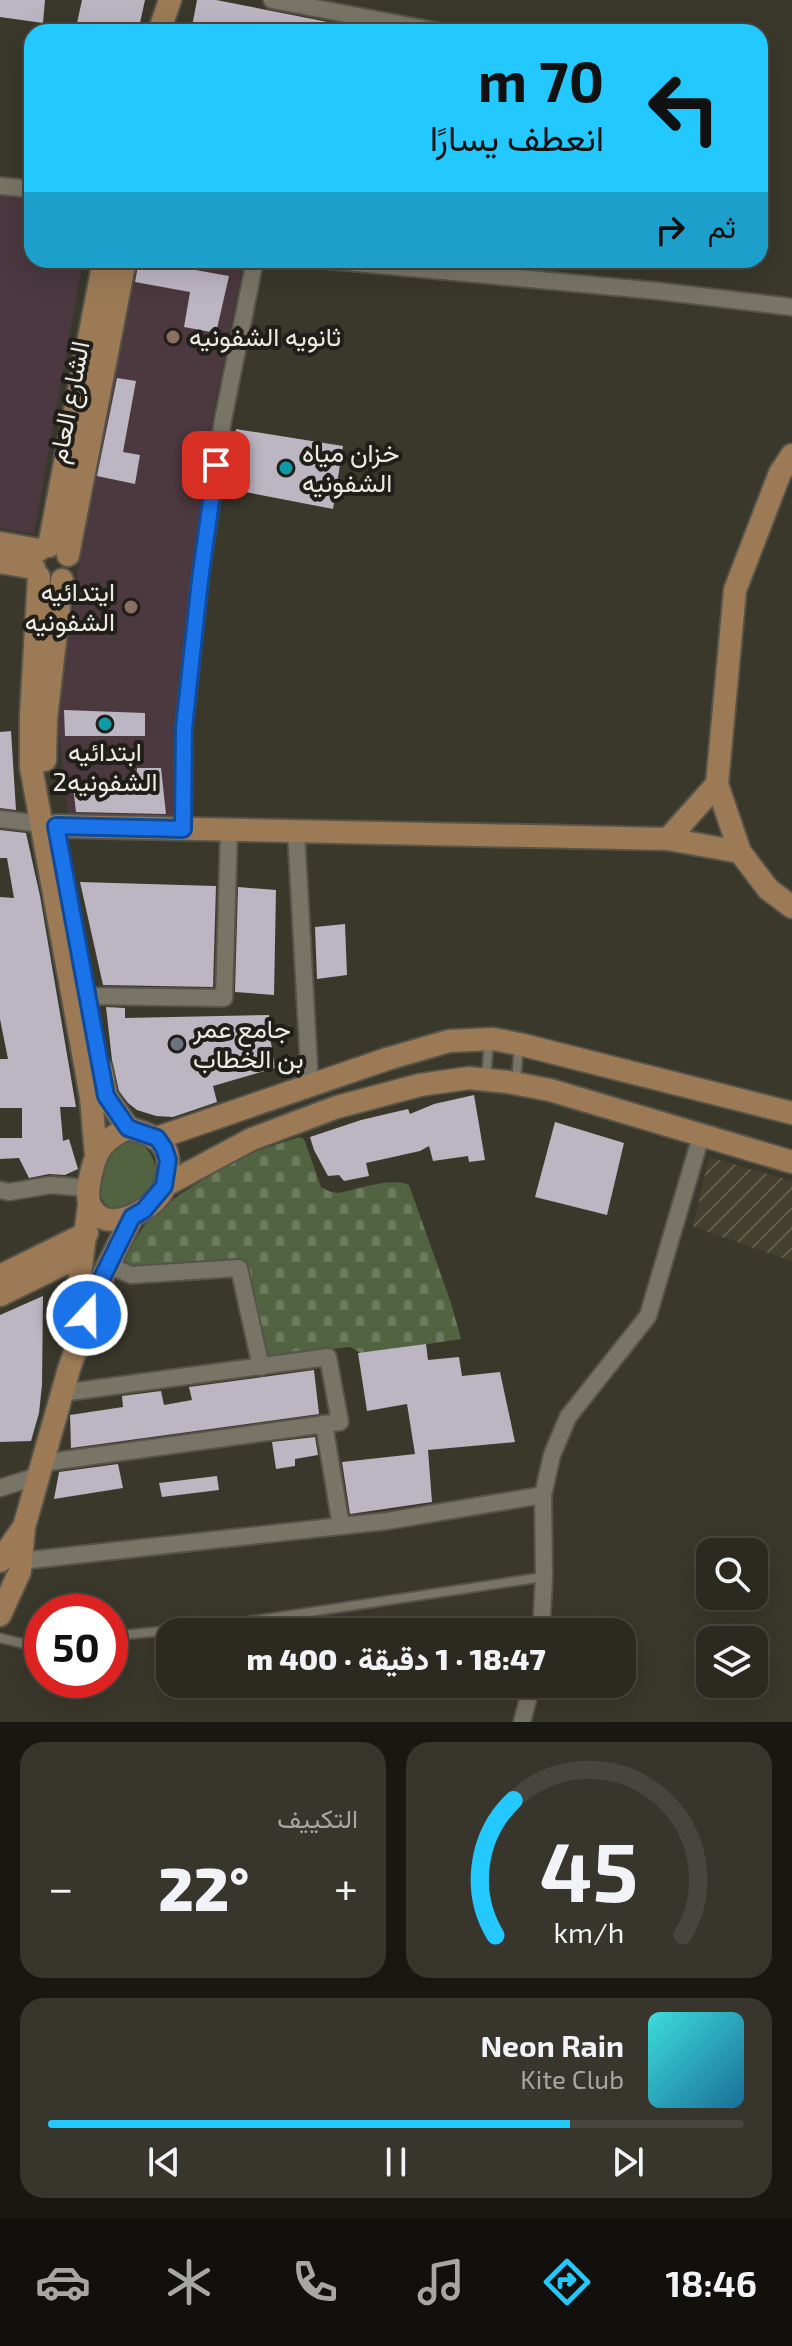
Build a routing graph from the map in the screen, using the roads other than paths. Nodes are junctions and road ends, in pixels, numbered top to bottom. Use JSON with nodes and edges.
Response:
{"nodes":[{"id":1,"x":170,"y":0,"type":"edge"},
{"id":2,"x":181,"y":0,"type":"edge"},
{"id":3,"x":272,"y":0,"type":"edge"},
{"id":4,"x":162,"y":24,"type":"edge"},
{"id":5,"x":176,"y":24,"type":"edge"},
{"id":6,"x":400,"y":24,"type":"edge"},
{"id":7,"x":0,"y":186,"type":"edge"},
{"id":8,"x":24,"y":188,"type":"edge"},
{"id":9,"x":102,"y":268,"type":"edge"},
{"id":10,"x":123,"y":268,"type":"edge"},
{"id":11,"x":253,"y":268,"type":"edge"},
{"id":12,"x":410,"y":268,"type":"edge"},
{"id":13,"x":792,"y":307,"type":"edge"},
{"id":14,"x":792,"y":455,"type":"edge"},
{"id":15,"x":0,"y":543,"type":"edge"},
{"id":16,"x":46,"y":559,"type":"junction"},
{"id":17,"x":0,"y":562,"type":"edge"},
{"id":18,"x":717,"y":784,"type":"junction"},
{"id":19,"x":0,"y":819,"type":"edge"},
{"id":20,"x":49,"y":825,"type":"junction"},
{"id":21,"x":183,"y":829,"type":"junction"},
{"id":22,"x":229,"y":830,"type":"junction"},
{"id":23,"x":296,"y":831,"type":"junction"},
{"id":24,"x":668,"y":839,"type":"junction"},
{"id":25,"x":740,"y":852,"type":"junction"},
{"id":26,"x":792,"y":907,"type":"edge"},
{"id":27,"x":88,"y":996,"type":"junction"},
{"id":28,"x":489,"y":1039,"type":"junction"},
{"id":29,"x":519,"y":1044,"type":"junction"},
{"id":30,"x":486,"y":1080,"type":"junction"},
{"id":31,"x":516,"y":1083,"type":"junction"},
{"id":32,"x":310,"y":1085,"type":"junction"},
{"id":33,"x":792,"y":1113,"type":"edge"},
{"id":34,"x":128,"y":1128,"type":"junction"},
{"id":35,"x":701,"y":1136,"type":"junction"},
{"id":36,"x":157,"y":1138,"type":"junction"},
{"id":37,"x":96,"y":1155,"type":"junction"},
{"id":38,"x":792,"y":1162,"type":"edge"},
{"id":39,"x":164,"y":1186,"type":"junction"},
{"id":40,"x":0,"y":1190,"type":"edge"},
{"id":41,"x":89,"y":1196,"type":"junction"},
{"id":42,"x":132,"y":1217,"type":"junction"},
{"id":43,"x":84,"y":1244,"type":"junction"},
{"id":44,"x":108,"y":1265,"type":"junction"},
{"id":45,"x":0,"y":1276,"type":"edge"},
{"id":46,"x":0,"y":1295,"type":"edge"},
{"id":47,"x":261,"y":1367,"type":"junction"},
{"id":48,"x":69,"y":1369,"type":"junction"},
{"id":49,"x":62,"y":1393,"type":"junction"},
{"id":50,"x":324,"y":1424,"type":"junction"},
{"id":51,"x":40,"y":1470,"type":"junction"},
{"id":52,"x":0,"y":1488,"type":"edge"},
{"id":53,"x":543,"y":1495,"type":"junction"},
{"id":54,"x":341,"y":1526,"type":"junction"},
{"id":55,"x":10,"y":1561,"type":"edge"},
{"id":56,"x":544,"y":1577,"type":"junction"},
{"id":57,"x":0,"y":1615,"type":"edge"},
{"id":58,"x":542,"y":1618,"type":"edge"},
{"id":59,"x":128,"y":1634,"type":"edge"},
{"id":60,"x":0,"y":1638,"type":"edge"},
{"id":61,"x":24,"y":1644,"type":"edge"},
{"id":62,"x":528,"y":1698,"type":"edge"},
{"id":63,"x":522,"y":1722,"type":"edge"}],
"edges":[{"from":1,"to":4,"type":"main road"},
{"from":2,"to":5,"type":"main road"},
{"from":3,"to":6,"type":"street"},
{"from":7,"to":8,"type":"street"},
{"from":9,"to":16,"type":"main road","name":"الشارع العام"},
{"from":10,"to":16,"type":"main road","name":"الشارع العام"},
{"from":11,"to":21,"type":"street"},
{"from":12,"to":13,"type":"street"},
{"from":14,"to":18,"type":"main road"},
{"from":15,"to":16,"type":"main road"},
{"from":16,"to":17,"type":"main road"},
{"from":16,"to":20,"type":"main road"},
{"from":16,"to":20,"type":"main road"},
{"from":18,"to":24,"type":"main road"},
{"from":18,"to":25,"type":"main road"},
{"from":19,"to":20,"type":"street"},
{"from":20,"to":21,"type":"main road"},
{"from":20,"to":27,"type":"main road"},
{"from":20,"to":37,"type":"main road"},
{"from":21,"to":22,"type":"main road"},
{"from":22,"to":23,"type":"main road"},
{"from":22,"to":27,"type":"street"},
{"from":23,"to":24,"type":"main road"},
{"from":23,"to":32,"type":"street"},
{"from":24,"to":25,"type":"main road"},
{"from":25,"to":26,"type":"main road"},
{"from":27,"to":34,"type":"main road"},
{"from":28,"to":29,"type":"main road"},
{"from":28,"to":30,"type":"lane"},
{"from":28,"to":32,"type":"main road"},
{"from":29,"to":31,"type":"lane"},
{"from":29,"to":33,"type":"main road"},
{"from":30,"to":31,"type":"main road"},
{"from":30,"to":39,"type":"main road"},
{"from":31,"to":35,"type":"main road"},
{"from":32,"to":36,"type":"main road"},
{"from":34,"to":36,"type":"main road"},
{"from":34,"to":37,"type":"main road"},
{"from":35,"to":38,"type":"main road"},
{"from":35,"to":53,"type":"street"},
{"from":36,"to":39,"type":"main road"},
{"from":37,"to":41,"type":"main road"},
{"from":39,"to":42,"type":"main road"},
{"from":40,"to":41,"type":"street"},
{"from":41,"to":42,"type":"main road"},
{"from":41,"to":43,"type":"main road"},
{"from":42,"to":44,"type":"main road"},
{"from":43,"to":45,"type":"main road"},
{"from":43,"to":46,"type":"main road"},
{"from":43,"to":48,"type":"main road"},
{"from":44,"to":47,"type":"street"},
{"from":44,"to":48,"type":"main road"},
{"from":47,"to":49,"type":"street"},
{"from":47,"to":50,"type":"street"},
{"from":48,"to":49,"type":"main road"},
{"from":49,"to":51,"type":"main road"},
{"from":50,"to":51,"type":"street"},
{"from":50,"to":54,"type":"street"},
{"from":51,"to":52,"type":"street"},
{"from":51,"to":55,"type":"main road"},
{"from":53,"to":54,"type":"street"},
{"from":53,"to":56,"type":"street"},
{"from":54,"to":55,"type":"street"},
{"from":55,"to":57,"type":"main road"},
{"from":56,"to":58,"type":"street"},
{"from":56,"to":59,"type":"lane"},
{"from":60,"to":61,"type":"lane"},
{"from":62,"to":63,"type":"street"}]}
